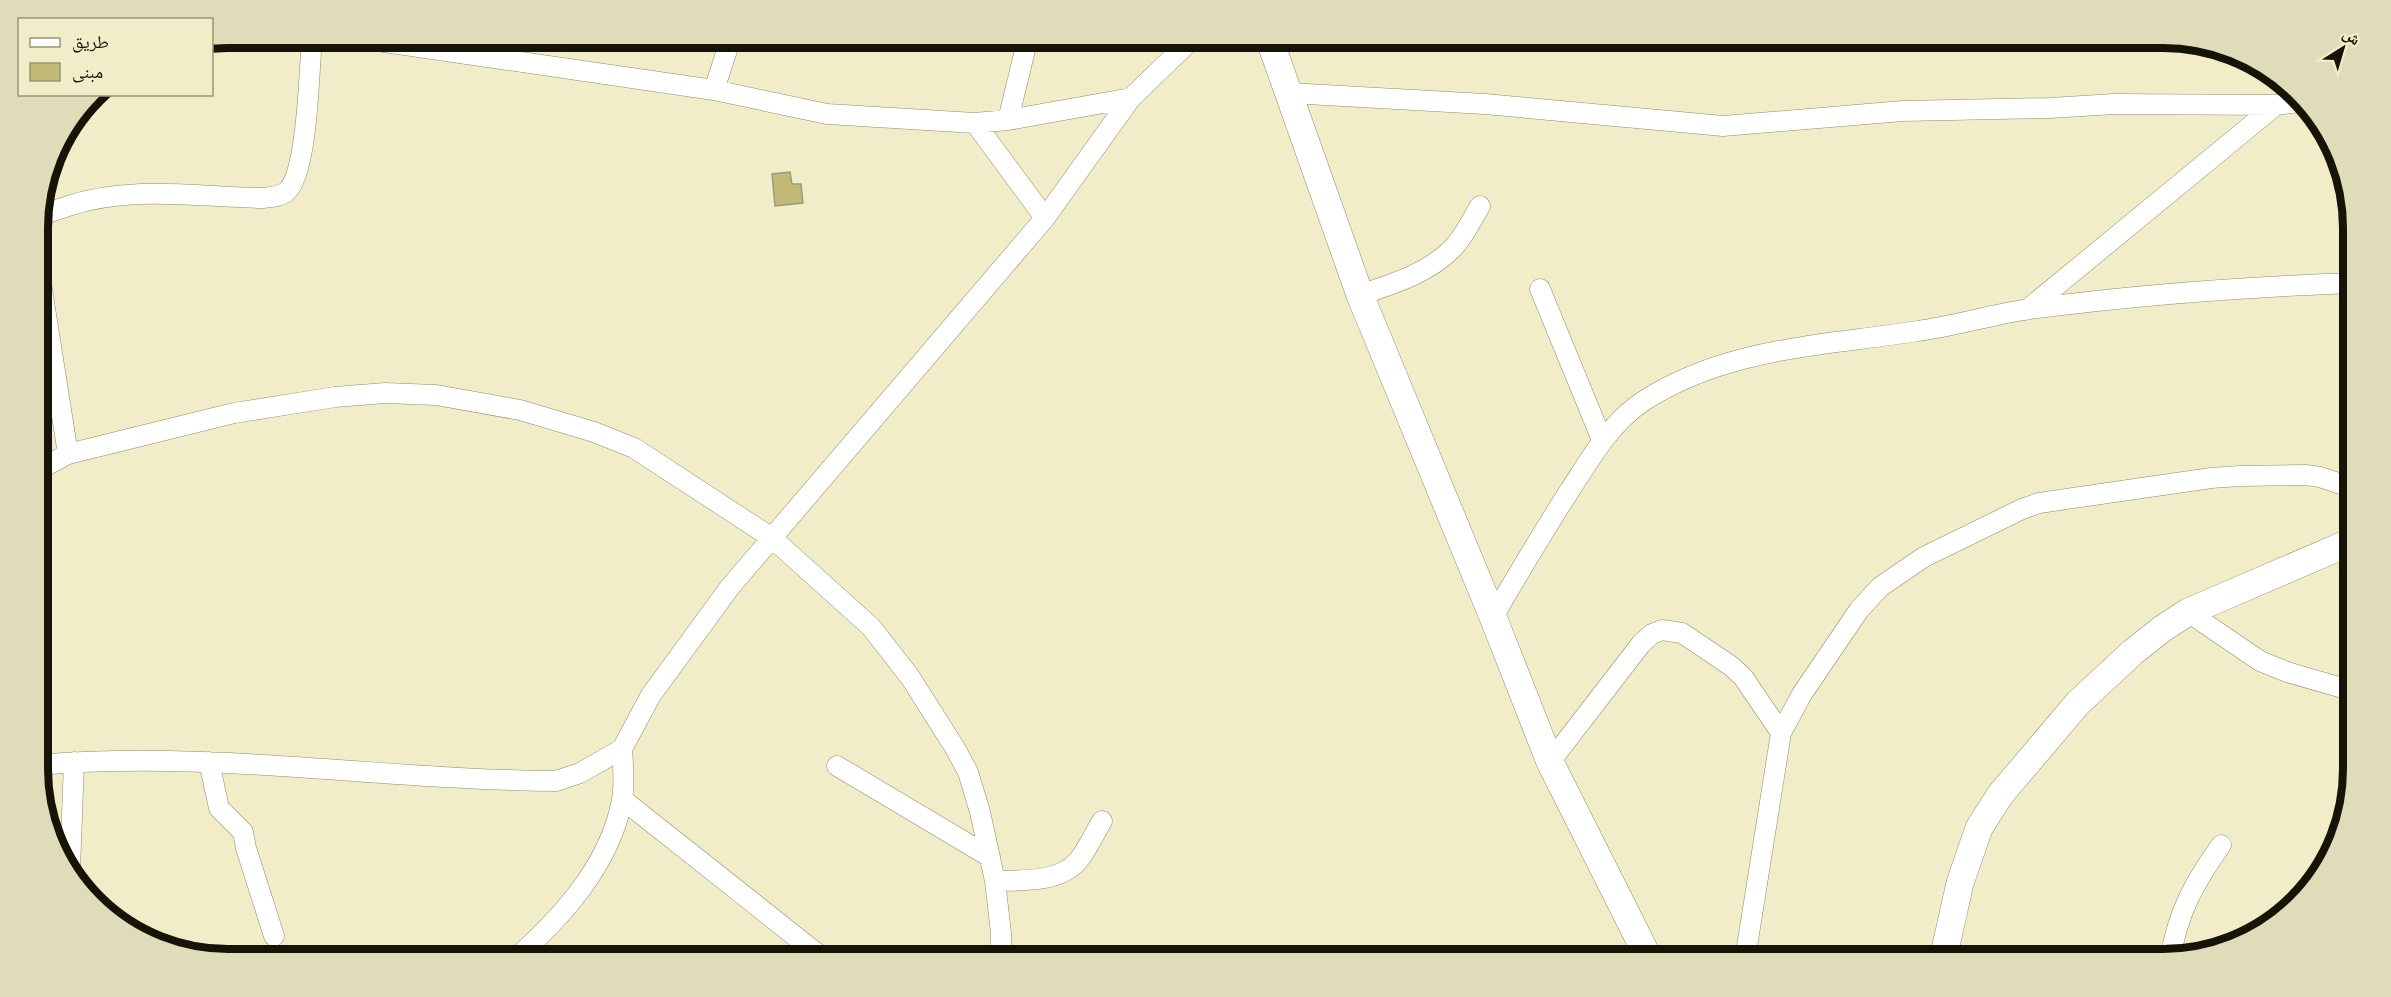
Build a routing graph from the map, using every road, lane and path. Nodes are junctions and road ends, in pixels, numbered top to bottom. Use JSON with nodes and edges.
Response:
{"nodes":[{"id":1,"x":311,"y":48,"type":"edge"},
{"id":2,"x":426,"y":48,"type":"edge"},
{"id":3,"x":728,"y":48,"type":"edge"},
{"id":4,"x":1026,"y":48,"type":"edge"},
{"id":5,"x":1183,"y":48,"type":"edge"},
{"id":6,"x":1273,"y":48,"type":"edge"},
{"id":7,"x":714,"y":90,"type":"junction"},
{"id":8,"x":1289,"y":93,"type":"junction"},
{"id":9,"x":1131,"y":98,"type":"junction"},
{"id":10,"x":2292,"y":103,"type":"edge"},
{"id":11,"x":2276,"y":105,"type":"junction"},
{"id":12,"x":1008,"y":120,"type":"junction"},
{"id":13,"x":975,"y":123,"type":"junction"},
{"id":14,"x":1480,"y":206,"type":"dead end"},
{"id":15,"x":48,"y":213,"type":"edge"},
{"id":16,"x":1045,"y":218,"type":"junction"},
{"id":17,"x":2343,"y":283,"type":"edge"},
{"id":18,"x":1540,"y":289,"type":"dead end"},
{"id":19,"x":1360,"y":296,"type":"junction"},
{"id":20,"x":2028,"y":309,"type":"junction"},
{"id":21,"x":48,"y":327,"type":"edge"},
{"id":22,"x":1602,"y":440,"type":"junction"},
{"id":23,"x":68,"y":454,"type":"junction"},
{"id":24,"x":48,"y":465,"type":"edge"},
{"id":25,"x":2343,"y":485,"type":"edge"},
{"id":26,"x":772,"y":538,"type":"junction"},
{"id":27,"x":2343,"y":545,"type":"edge"},
{"id":28,"x":2188,"y":612,"type":"junction"},
{"id":29,"x":1493,"y":617,"type":"junction"},
{"id":30,"x":2343,"y":688,"type":"edge"},
{"id":31,"x":1781,"y":733,"type":"junction"},
{"id":32,"x":622,"y":749,"type":"junction"},
{"id":33,"x":74,"y":762,"type":"junction"},
{"id":34,"x":209,"y":762,"type":"junction"},
{"id":35,"x":1550,"y":762,"type":"junction"},
{"id":36,"x":48,"y":764,"type":"edge"},
{"id":37,"x":837,"y":766,"type":"dead end"},
{"id":38,"x":622,"y":799,"type":"junction"},
{"id":39,"x":1102,"y":821,"type":"dead end"},
{"id":40,"x":2221,"y":845,"type":"dead end"},
{"id":41,"x":71,"y":855,"type":"edge"},
{"id":42,"x":990,"y":857,"type":"junction"},
{"id":43,"x":995,"y":881,"type":"junction"},
{"id":44,"x":273,"y":936,"type":"dead end"},
{"id":45,"x":526,"y":949,"type":"edge"},
{"id":46,"x":804,"y":949,"type":"edge"},
{"id":47,"x":1001,"y":949,"type":"edge"},
{"id":48,"x":1643,"y":949,"type":"edge"},
{"id":49,"x":1747,"y":949,"type":"edge"},
{"id":50,"x":1945,"y":949,"type":"edge"},
{"id":51,"x":2172,"y":949,"type":"edge"}],
"edges":[{"from":1,"to":15,"type":"street"},
{"from":2,"to":7,"type":"street"},
{"from":3,"to":7,"type":"street"},
{"from":4,"to":12,"type":"street"},
{"from":5,"to":9,"type":"street"},
{"from":6,"to":8,"type":"main road"},
{"from":7,"to":13,"type":"street"},
{"from":8,"to":11,"type":"street"},
{"from":8,"to":19,"type":"main road"},
{"from":9,"to":12,"type":"street"},
{"from":9,"to":16,"type":"street"},
{"from":10,"to":11,"type":"street"},
{"from":11,"to":20,"type":"street"},
{"from":12,"to":13,"type":"street"},
{"from":13,"to":16,"type":"street"},
{"from":14,"to":19,"type":"street"},
{"from":16,"to":26,"type":"street"},
{"from":17,"to":20,"type":"street"},
{"from":18,"to":22,"type":"street"},
{"from":19,"to":29,"type":"main road"},
{"from":20,"to":22,"type":"street"},
{"from":21,"to":23,"type":"street"},
{"from":22,"to":29,"type":"street"},
{"from":23,"to":24,"type":"street"},
{"from":23,"to":26,"type":"street"},
{"from":25,"to":31,"type":"street"},
{"from":26,"to":32,"type":"street"},
{"from":26,"to":42,"type":"street"},
{"from":27,"to":28,"type":"main road"},
{"from":28,"to":30,"type":"street"},
{"from":28,"to":50,"type":"main road"},
{"from":29,"to":35,"type":"main road"},
{"from":31,"to":35,"type":"street"},
{"from":31,"to":49,"type":"street"},
{"from":32,"to":34,"type":"street"},
{"from":32,"to":38,"type":"street"},
{"from":33,"to":34,"type":"street"},
{"from":33,"to":36,"type":"street"},
{"from":33,"to":41,"type":"street"},
{"from":34,"to":44,"type":"street"},
{"from":35,"to":48,"type":"main road"},
{"from":37,"to":42,"type":"street"},
{"from":38,"to":45,"type":"street"},
{"from":38,"to":46,"type":"street"},
{"from":39,"to":43,"type":"street"},
{"from":40,"to":51,"type":"street"},
{"from":42,"to":43,"type":"street"},
{"from":43,"to":47,"type":"street"}]}
